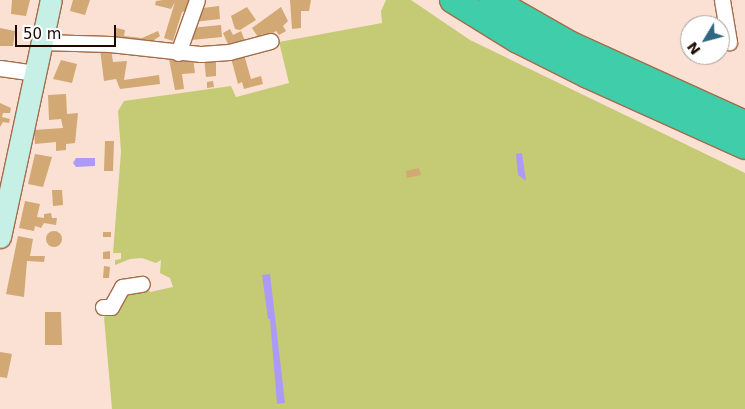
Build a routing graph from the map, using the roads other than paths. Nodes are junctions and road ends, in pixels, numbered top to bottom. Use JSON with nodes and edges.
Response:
{"nodes":[{"id":1,"x":51,"y":0,"type":"edge"},
{"id":2,"x":197,"y":0,"type":"edge"},
{"id":3,"x":452,"y":0,"type":"edge"},
{"id":4,"x":492,"y":0,"type":"edge"},
{"id":5,"x":722,"y":0,"type":"edge"},
{"id":6,"x":724,"y":15,"type":"edge"},
{"id":7,"x":271,"y":41,"type":"dead end"},
{"id":8,"x":41,"y":42,"type":"junction"},
{"id":9,"x":178,"y":53,"type":"junction"},
{"id":10,"x":0,"y":68,"type":"edge"},
{"id":11,"x":34,"y":73,"type":"junction"},
{"id":12,"x":745,"y":124,"type":"edge"},
{"id":13,"x":745,"y":146,"type":"edge"},
{"id":14,"x":0,"y":237,"type":"edge"},
{"id":15,"x":142,"y":284,"type":"dead end"},
{"id":16,"x":103,"y":307,"type":"dead end"}],
"edges":[{"from":1,"to":8,"type":"street"},
{"from":2,"to":9,"type":"street"},
{"from":3,"to":13,"type":"highway"},
{"from":4,"to":12,"type":"highway"},
{"from":5,"to":6,"type":"street"},
{"from":7,"to":9,"type":"street"},
{"from":8,"to":9,"type":"street"},
{"from":8,"to":11,"type":"street"},
{"from":10,"to":11,"type":"street"},
{"from":11,"to":14,"type":"street"},
{"from":15,"to":16,"type":"street"}]}
